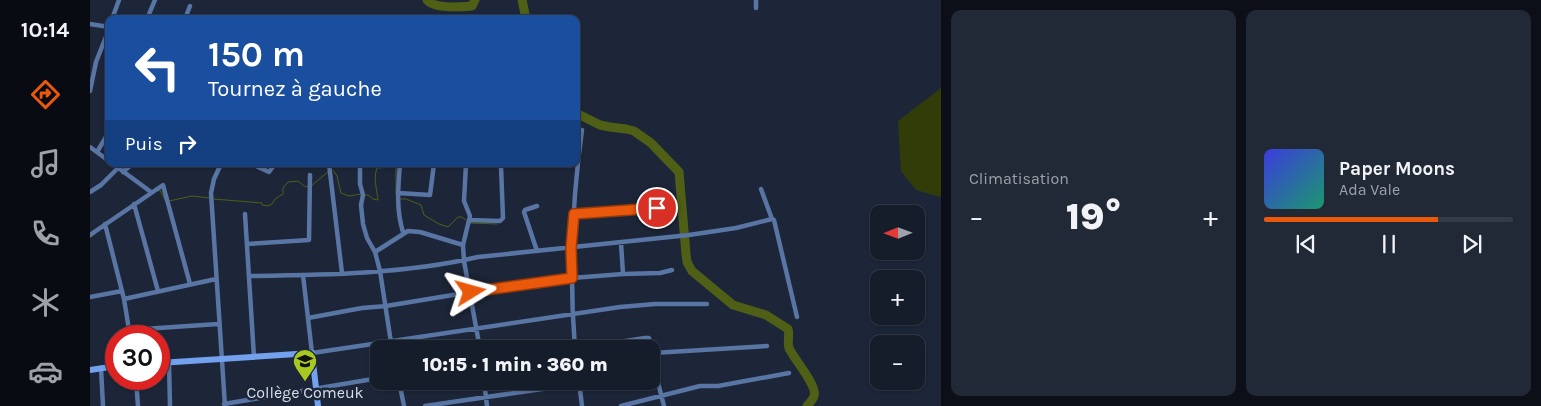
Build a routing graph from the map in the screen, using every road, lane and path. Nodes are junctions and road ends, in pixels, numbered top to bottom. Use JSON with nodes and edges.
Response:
{"nodes":[{"id":1,"x":119,"y":0,"type":"edge"},
{"id":2,"x":155,"y":0,"type":"edge"},
{"id":3,"x":756,"y":0,"type":"edge"},
{"id":4,"x":190,"y":6,"type":"dead end"},
{"id":5,"x":756,"y":8,"type":"dead end"},
{"id":6,"x":113,"y":15,"type":"edge"},
{"id":7,"x":149,"y":15,"type":"edge"},
{"id":8,"x":187,"y":15,"type":"edge"},
{"id":9,"x":90,"y":24,"type":"edge"},
{"id":10,"x":105,"y":27,"type":"edge"},
{"id":11,"x":105,"y":38,"type":"edge"},
{"id":12,"x":90,"y":91,"type":"edge"},
{"id":13,"x":582,"y":130,"type":"dead end"},
{"id":14,"x":105,"y":139,"type":"edge"},
{"id":15,"x":580,"y":144,"type":"edge"},
{"id":16,"x":90,"y":147,"type":"edge"},
{"id":17,"x":97,"y":152,"type":"junction"},
{"id":18,"x":105,"y":158,"type":"edge"},
{"id":19,"x":129,"y":167,"type":"edge"},
{"id":20,"x":219,"y":167,"type":"edge"},
{"id":21,"x":258,"y":167,"type":"edge"},
{"id":22,"x":273,"y":167,"type":"edge"},
{"id":23,"x":329,"y":167,"type":"edge"},
{"id":24,"x":360,"y":167,"type":"edge"},
{"id":25,"x":400,"y":167,"type":"edge"},
{"id":26,"x":434,"y":167,"type":"edge"},
{"id":27,"x":466,"y":167,"type":"edge"},
{"id":28,"x":501,"y":167,"type":"edge"},
{"id":29,"x":577,"y":167,"type":"edge"},
{"id":30,"x":118,"y":168,"type":"joint"},
{"id":31,"x":123,"y":172,"type":"junction"},
{"id":32,"x":310,"y":175,"type":"dead end"},
{"id":33,"x":761,"y":189,"type":"dead end"},
{"id":34,"x":90,"y":192,"type":"edge"},
{"id":35,"x":151,"y":192,"type":"junction"},
{"id":36,"x":398,"y":193,"type":"junction"},
{"id":37,"x":134,"y":204,"type":"junction"},
{"id":38,"x":537,"y":206,"type":"dead end"},
{"id":39,"x":675,"y":206,"type":"dead end"},
{"id":40,"x":245,"y":214,"type":"dead end"},
{"id":41,"x":574,"y":214,"type":"junction"},
{"id":42,"x":772,"y":219,"type":"junction"},
{"id":43,"x":469,"y":220,"type":"junction"},
{"id":44,"x":104,"y":224,"type":"junction"},
{"id":45,"x":403,"y":232,"type":"junction"},
{"id":46,"x":90,"y":235,"type":"edge"},
{"id":47,"x":621,"y":243,"type":"junction"},
{"id":48,"x":247,"y":244,"type":"junction"},
{"id":49,"x":463,"y":245,"type":"junction"},
{"id":50,"x":571,"y":248,"type":"junction"},
{"id":51,"x":537,"y":251,"type":"junction"},
{"id":52,"x":375,"y":252,"type":"junction"},
{"id":53,"x":464,"y":260,"type":"junction"},
{"id":54,"x":672,"y":270,"type":"dead end"},
{"id":55,"x":380,"y":271,"type":"junction"},
{"id":56,"x":342,"y":273,"type":"junction"},
{"id":57,"x":623,"y":274,"type":"junction"},
{"id":58,"x":303,"y":275,"type":"junction"},
{"id":59,"x":249,"y":276,"type":"junction"},
{"id":60,"x":216,"y":278,"type":"junction"},
{"id":61,"x":572,"y":278,"type":"junction"},
{"id":62,"x":190,"y":284,"type":"junction"},
{"id":63,"x":122,"y":291,"type":"junction"},
{"id":64,"x":158,"y":291,"type":"junction"},
{"id":65,"x":471,"y":292,"type":"junction"},
{"id":66,"x":90,"y":298,"type":"edge"},
{"id":67,"x":124,"y":299,"type":"junction"},
{"id":68,"x":707,"y":304,"type":"dead end"},
{"id":69,"x":386,"y":306,"type":"junction"},
{"id":70,"x":572,"y":315,"type":"junction"},
{"id":71,"x":797,"y":317,"type":"dead end"},
{"id":72,"x":308,"y":318,"type":"junction"},
{"id":73,"x":218,"y":324,"type":"junction"},
{"id":74,"x":128,"y":325,"type":"edge"},
{"id":75,"x":170,"y":327,"type":"edge"},
{"id":76,"x":477,"y":328,"type":"junction"},
{"id":77,"x":390,"y":340,"type":"edge"},
{"id":78,"x":397,"y":340,"type":"edge"},
{"id":79,"x":479,"y":340,"type":"edge"},
{"id":80,"x":574,"y":340,"type":"edge"},
{"id":81,"x":632,"y":340,"type":"edge"},
{"id":82,"x":650,"y":340,"type":"edge"},
{"id":83,"x":370,"y":344,"type":"edge"},
{"id":84,"x":767,"y":346,"type":"dead end"},
{"id":85,"x":312,"y":353,"type":"junction"},
{"id":86,"x":660,"y":354,"type":"edge"},
{"id":87,"x":254,"y":357,"type":"junction"},
{"id":88,"x":221,"y":360,"type":"junction"},
{"id":89,"x":170,"y":362,"type":"edge"},
{"id":90,"x":105,"y":367,"type":"edge"},
{"id":91,"x":101,"y":368,"type":"junction"},
{"id":92,"x":90,"y":370,"type":"edge"},
{"id":93,"x":789,"y":373,"type":"dead end"},
{"id":94,"x":370,"y":379,"type":"edge"},
{"id":95,"x":316,"y":388,"type":"junction"},
{"id":96,"x":137,"y":390,"type":"edge"},
{"id":97,"x":170,"y":390,"type":"edge"},
{"id":98,"x":401,"y":390,"type":"edge"},
{"id":99,"x":485,"y":390,"type":"edge"},
{"id":100,"x":529,"y":390,"type":"edge"},
{"id":101,"x":580,"y":390,"type":"edge"},
{"id":102,"x":660,"y":390,"type":"edge"},
{"id":103,"x":486,"y":396,"type":"junction"},
{"id":104,"x":662,"y":396,"type":"junction"},
{"id":105,"x":224,"y":405,"type":"edge"},
{"id":106,"x":103,"y":406,"type":"edge"},
{"id":107,"x":138,"y":406,"type":"edge"},
{"id":108,"x":170,"y":406,"type":"edge"},
{"id":109,"x":318,"y":406,"type":"edge"},
{"id":110,"x":404,"y":406,"type":"edge"},
{"id":111,"x":425,"y":406,"type":"edge"},
{"id":112,"x":487,"y":406,"type":"edge"},
{"id":113,"x":582,"y":406,"type":"edge"},
{"id":114,"x":621,"y":406,"type":"edge"},
{"id":115,"x":664,"y":406,"type":"edge"}],
"edges":[{"from":1,"to":6,"type":"street"},
{"from":2,"to":7,"type":"street"},
{"from":3,"to":5,"type":"street"},
{"from":4,"to":8,"type":"street"},
{"from":9,"to":10,"type":"street"},
{"from":11,"to":12,"type":"street"},
{"from":13,"to":15,"type":"street"},
{"from":14,"to":17,"type":"street"},
{"from":16,"to":17,"type":"street"},
{"from":17,"to":18,"type":"street"},
{"from":19,"to":31,"type":"street"},
{"from":20,"to":60,"type":"street"},
{"from":21,"to":22,"type":"street"},
{"from":23,"to":56,"type":"street"},
{"from":24,"to":52,"type":"street"},
{"from":25,"to":36,"type":"street"},
{"from":26,"to":36,"type":"street"},
{"from":27,"to":43,"type":"street"},
{"from":28,"to":43,"type":"street"},
{"from":29,"to":41,"type":"street"},
{"from":30,"to":31,"type":"street"},
{"from":30,"to":34,"type":"street"},
{"from":31,"to":35,"type":"street"},
{"from":32,"to":48,"type":"street"},
{"from":33,"to":42,"type":"street"},
{"from":35,"to":37,"type":"street"},
{"from":35,"to":62,"type":"street"},
{"from":36,"to":45,"type":"street"},
{"from":37,"to":44,"type":"street"},
{"from":37,"to":64,"type":"street"},
{"from":38,"to":51,"type":"street"},
{"from":39,"to":41,"type":"street"},
{"from":40,"to":48,"type":"street"},
{"from":41,"to":50,"type":"street"},
{"from":42,"to":47,"type":"street"},
{"from":42,"to":71,"type":"street"},
{"from":43,"to":49,"type":"street"},
{"from":44,"to":46,"type":"street"},
{"from":44,"to":63,"type":"street"},
{"from":45,"to":49,"type":"street"},
{"from":45,"to":52,"type":"street"},
{"from":47,"to":50,"type":"street"},
{"from":47,"to":57,"type":"street"},
{"from":48,"to":59,"type":"street"},
{"from":49,"to":53,"type":"street"},
{"from":50,"to":51,"type":"street"},
{"from":50,"to":61,"type":"street"},
{"from":51,"to":53,"type":"street"},
{"from":52,"to":55,"type":"street"},
{"from":53,"to":55,"type":"street"},
{"from":53,"to":65,"type":"street"},
{"from":54,"to":57,"type":"street"},
{"from":55,"to":56,"type":"street"},
{"from":55,"to":69,"type":"street"},
{"from":56,"to":58,"type":"street"},
{"from":57,"to":61,"type":"street"},
{"from":58,"to":59,"type":"street"},
{"from":58,"to":72,"type":"street"},
{"from":59,"to":87,"type":"street"},
{"from":60,"to":62,"type":"street"},
{"from":60,"to":73,"type":"street"},
{"from":61,"to":65,"type":"street"},
{"from":61,"to":70,"type":"street"},
{"from":62,"to":64,"type":"street"},
{"from":63,"to":66,"type":"street"},
{"from":63,"to":67,"type":"street"},
{"from":64,"to":67,"type":"street"},
{"from":65,"to":69,"type":"street"},
{"from":65,"to":76,"type":"street"},
{"from":67,"to":74,"type":"street"},
{"from":68,"to":70,"type":"street"},
{"from":69,"to":72,"type":"street"},
{"from":69,"to":77,"type":"street"},
{"from":70,"to":76,"type":"street"},
{"from":70,"to":80,"type":"street"},
{"from":72,"to":85,"type":"street"},
{"from":73,"to":75,"type":"street"},
{"from":73,"to":88,"type":"street"},
{"from":76,"to":78,"type":"street"},
{"from":76,"to":79,"type":"street"},
{"from":81,"to":82,"type":"street"},
{"from":83,"to":85,"type":"street"},
{"from":84,"to":86,"type":"street"},
{"from":85,"to":87,"type":"main road"},
{"from":85,"to":95,"type":"main road"},
{"from":87,"to":88,"type":"main road"},
{"from":88,"to":89,"type":"main road"},
{"from":88,"to":105,"type":"street"},
{"from":90,"to":91,"type":"main road"},
{"from":91,"to":92,"type":"main road"},
{"from":91,"to":106,"type":"street"},
{"from":93,"to":104,"type":"street"},
{"from":94,"to":95,"type":"street"},
{"from":95,"to":105,"type":"street"},
{"from":95,"to":109,"type":"main road"},
{"from":96,"to":107,"type":"street"},
{"from":97,"to":108,"type":"street"},
{"from":98,"to":110,"type":"street"},
{"from":99,"to":103,"type":"street"},
{"from":100,"to":103,"type":"street"},
{"from":101,"to":113,"type":"street"},
{"from":102,"to":104,"type":"street"},
{"from":103,"to":111,"type":"street"},
{"from":103,"to":112,"type":"street"},
{"from":104,"to":114,"type":"street"},
{"from":104,"to":115,"type":"street"}]}
